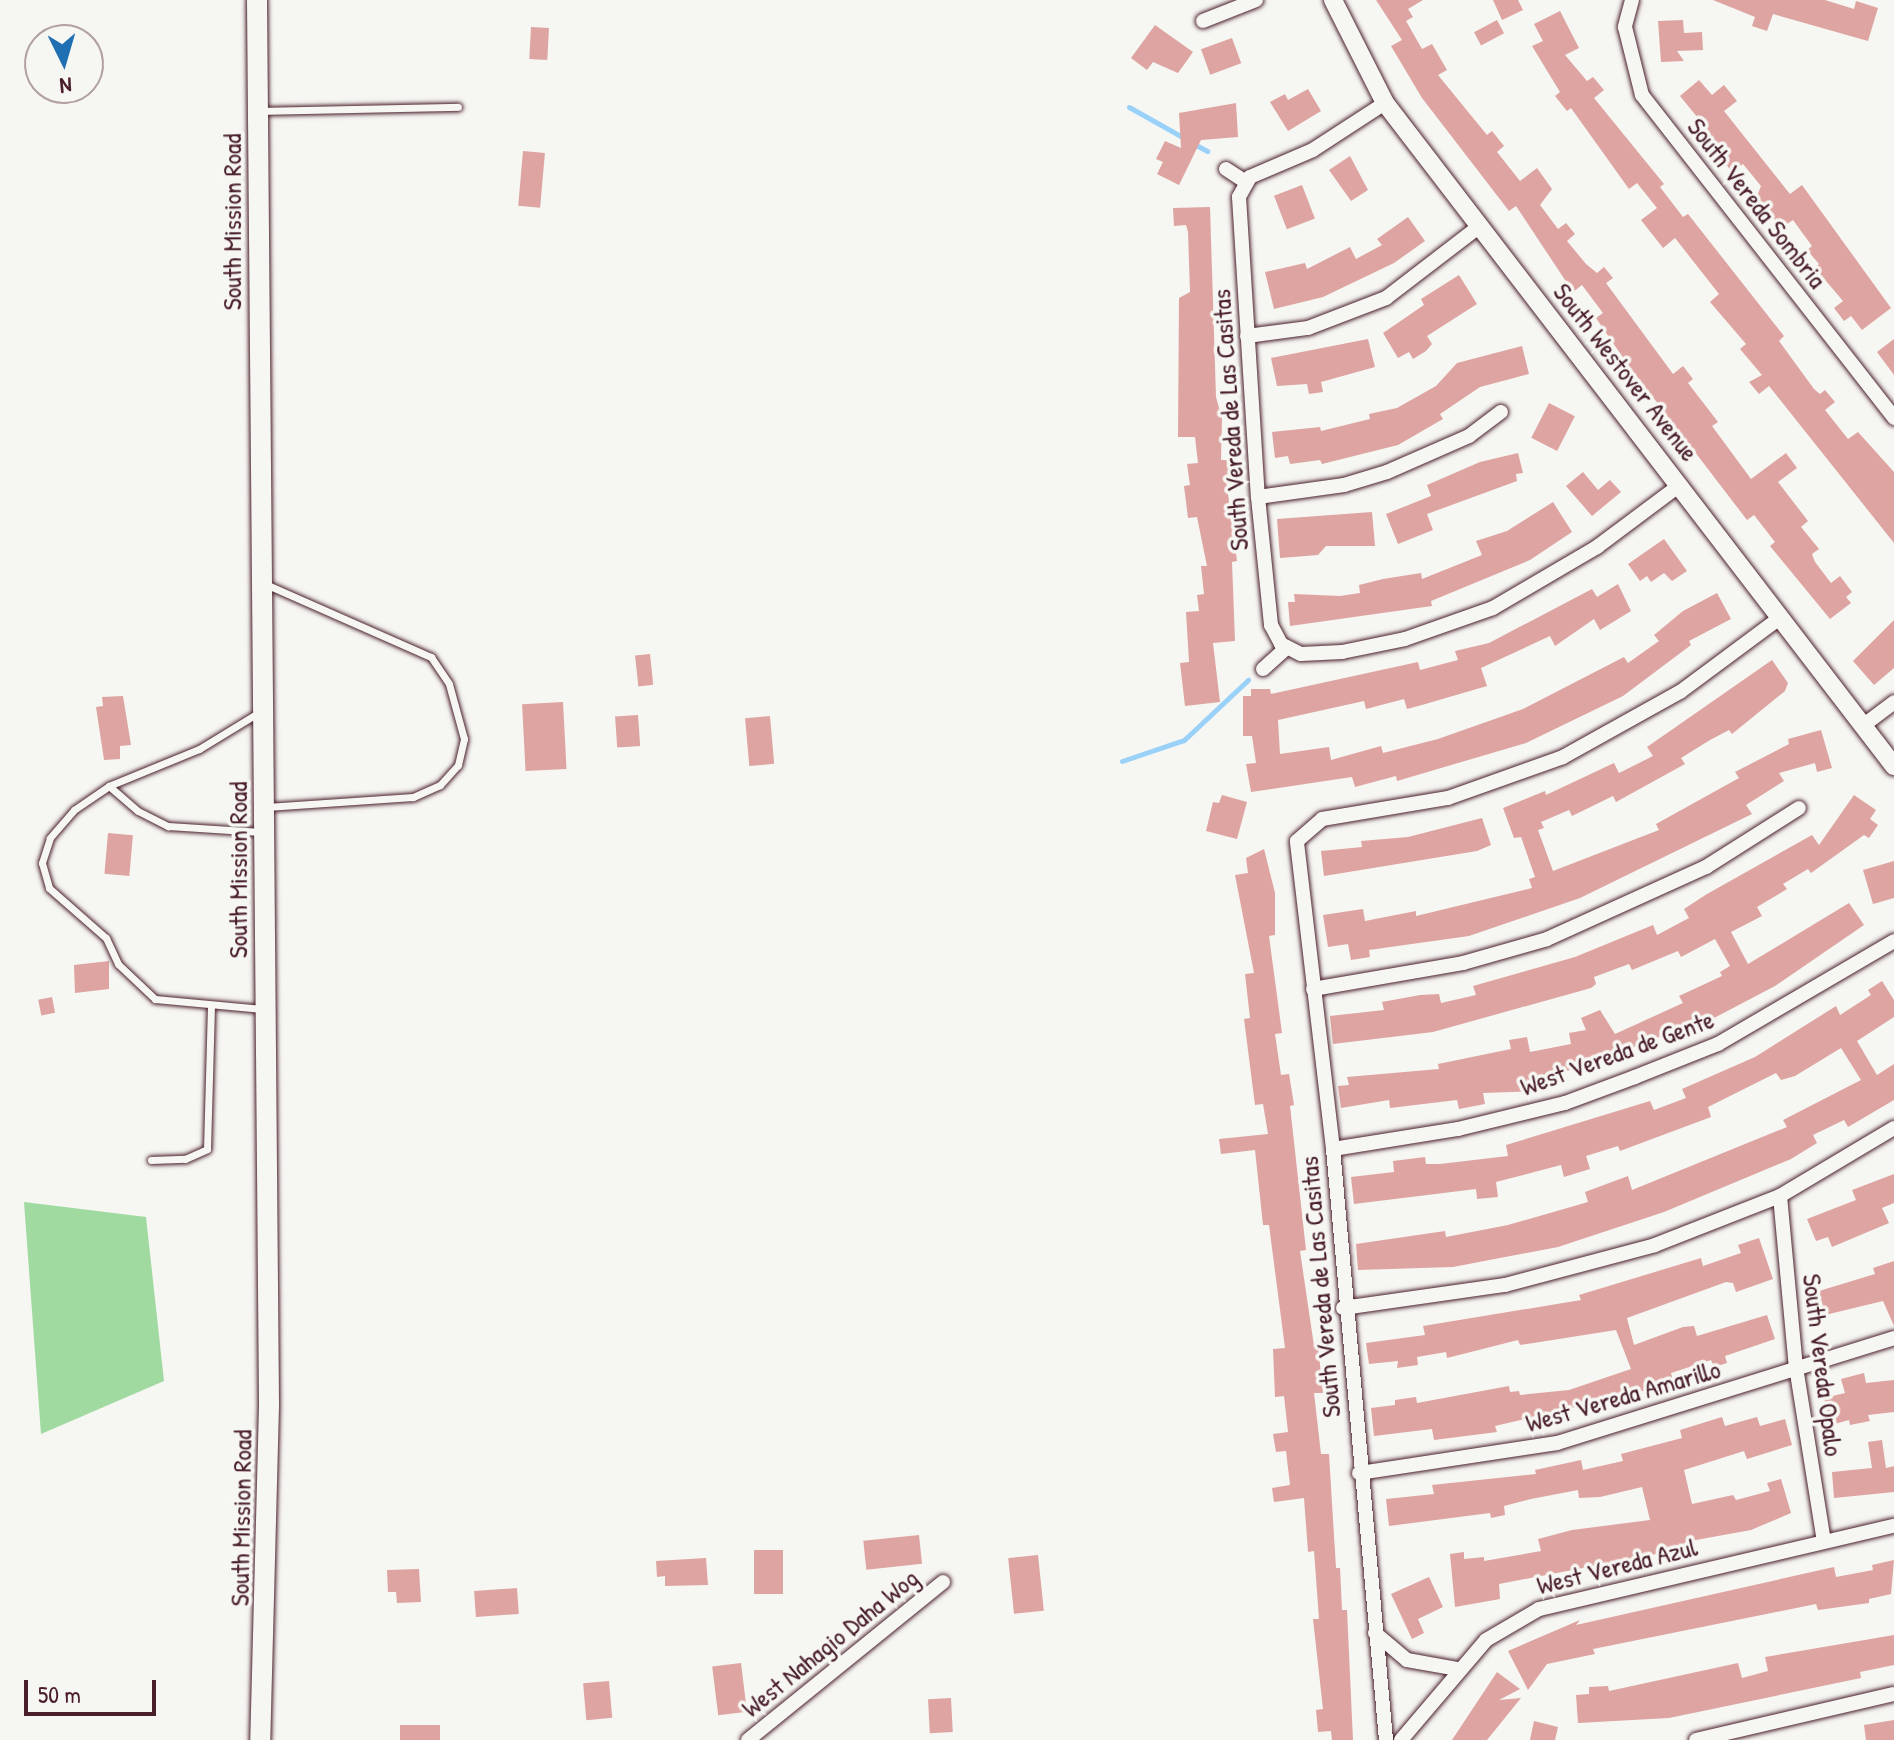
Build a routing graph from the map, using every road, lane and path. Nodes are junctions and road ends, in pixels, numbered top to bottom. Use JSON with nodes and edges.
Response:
{"nodes":[{"id":1,"x":257,"y":0,"type":"edge"},
{"id":2,"x":1256,"y":0,"type":"edge"},
{"id":3,"x":1333,"y":0,"type":"edge"},
{"id":4,"x":1632,"y":0,"type":"edge"},
{"id":5,"x":1203,"y":21,"type":"dead end"},
{"id":6,"x":1385,"y":103,"type":"junction"},
{"id":7,"x":458,"y":107,"type":"dead end"},
{"id":8,"x":257,"y":111,"type":"junction"},
{"id":9,"x":1226,"y":169,"type":"dead end"},
{"id":10,"x":1244,"y":184,"type":"junction"},
{"id":11,"x":1480,"y":226,"type":"junction"},
{"id":12,"x":1247,"y":336,"type":"junction"},
{"id":13,"x":1501,"y":412,"type":"dead end"},
{"id":14,"x":1894,"y":418,"type":"edge"},
{"id":15,"x":1680,"y":485,"type":"junction"},
{"id":16,"x":1258,"y":497,"type":"junction"},
{"id":17,"x":261,"y":582,"type":"junction"},
{"id":18,"x":1781,"y":617,"type":"junction"},
{"id":19,"x":1286,"y":648,"type":"junction"},
{"id":20,"x":1263,"y":669,"type":"dead end"},
{"id":21,"x":1894,"y":702,"type":"edge"},
{"id":22,"x":263,"y":709,"type":"junction"},
{"id":23,"x":1864,"y":725,"type":"junction"},
{"id":24,"x":1894,"y":766,"type":"edge"},
{"id":25,"x":109,"y":786,"type":"junction"},
{"id":26,"x":264,"y":807,"type":"junction"},
{"id":27,"x":1799,"y":808,"type":"dead end"},
{"id":28,"x":264,"y":832,"type":"junction"},
{"id":29,"x":1894,"y":941,"type":"edge"},
{"id":30,"x":1313,"y":989,"type":"junction"},
{"id":31,"x":211,"y":1007,"type":"junction"},
{"id":32,"x":265,"y":1009,"type":"junction"},
{"id":33,"x":1894,"y":1128,"type":"edge"},
{"id":34,"x":1333,"y":1149,"type":"junction"},
{"id":35,"x":151,"y":1160,"type":"dead end"},
{"id":36,"x":1780,"y":1196,"type":"junction"},
{"id":37,"x":1343,"y":1308,"type":"junction"},
{"id":38,"x":1894,"y":1338,"type":"edge"},
{"id":39,"x":1796,"y":1367,"type":"junction"},
{"id":40,"x":1359,"y":1473,"type":"junction"},
{"id":41,"x":1894,"y":1526,"type":"edge"},
{"id":42,"x":1824,"y":1541,"type":"junction"},
{"id":43,"x":943,"y":1582,"type":"dead end"},
{"id":44,"x":1375,"y":1633,"type":"junction"},
{"id":45,"x":1458,"y":1669,"type":"junction"},
{"id":46,"x":1894,"y":1694,"type":"edge"},
{"id":47,"x":260,"y":1740,"type":"edge"},
{"id":48,"x":748,"y":1740,"type":"edge"},
{"id":49,"x":1386,"y":1740,"type":"edge"},
{"id":50,"x":1401,"y":1740,"type":"edge"},
{"id":51,"x":1696,"y":1740,"type":"edge"}],
"edges":[{"from":1,"to":8,"type":"main road","name":"South Mission Road"},
{"from":2,"to":5,"type":"street"},
{"from":3,"to":6,"type":"street","name":"South Westover Avenue"},
{"from":4,"to":14,"type":"street","name":"South Vereda Sombria"},
{"from":6,"to":10,"type":"street"},
{"from":6,"to":11,"type":"street","name":"South Westover Avenue"},
{"from":7,"to":8,"type":"lane"},
{"from":8,"to":17,"type":"main road","name":"South Mission Road"},
{"from":9,"to":10,"type":"street"},
{"from":10,"to":12,"type":"street","name":"South Vereda de Las Casitas"},
{"from":11,"to":12,"type":"street"},
{"from":11,"to":15,"type":"street","name":"South Westover Avenue"},
{"from":12,"to":16,"type":"street","name":"South Vereda de Las Casitas"},
{"from":13,"to":16,"type":"street"},
{"from":15,"to":18,"type":"street","name":"South Westover Avenue"},
{"from":15,"to":19,"type":"street"},
{"from":16,"to":19,"type":"street","name":"South Vereda de Las Casitas"},
{"from":17,"to":22,"type":"main road","name":"South Mission Road"},
{"from":17,"to":26,"type":"lane"},
{"from":18,"to":23,"type":"street","name":"South Westover Avenue"},
{"from":18,"to":30,"type":"street","name":"South Vereda de Las Casitas"},
{"from":19,"to":20,"type":"street"},
{"from":21,"to":23,"type":"street"},
{"from":22,"to":25,"type":"lane"},
{"from":22,"to":26,"type":"main road","name":"South Mission Road"},
{"from":23,"to":24,"type":"street","name":"South Westover Avenue"},
{"from":25,"to":28,"type":"lane"},
{"from":25,"to":31,"type":"lane"},
{"from":26,"to":28,"type":"main road","name":"South Mission Road"},
{"from":27,"to":30,"type":"street"},
{"from":28,"to":32,"type":"main road","name":"South Mission Road"},
{"from":29,"to":34,"type":"street","name":"West Vereda de Gente"},
{"from":30,"to":34,"type":"street","name":"South Vereda de Las Casitas"},
{"from":31,"to":32,"type":"lane"},
{"from":31,"to":35,"type":"lane"},
{"from":32,"to":47,"type":"main road","name":"South Mission Road"},
{"from":33,"to":36,"type":"street"},
{"from":34,"to":37,"type":"street","name":"South Vereda de Las Casitas"},
{"from":36,"to":37,"type":"street"},
{"from":36,"to":39,"type":"street","name":"South Vereda Opalo"},
{"from":37,"to":40,"type":"street","name":"South Vereda de Las Casitas"},
{"from":38,"to":39,"type":"street","name":"West Vereda Amarillo"},
{"from":39,"to":40,"type":"street","name":"West Vereda Amarillo"},
{"from":39,"to":42,"type":"street","name":"South Vereda Opalo"},
{"from":40,"to":44,"type":"street","name":"South Vereda de Las Casitas"},
{"from":41,"to":42,"type":"street","name":"West Vereda Azul"},
{"from":42,"to":45,"type":"street","name":"West Vereda Azul"},
{"from":43,"to":48,"type":"street","name":"West Nahagio Daha Wog"},
{"from":44,"to":45,"type":"street"},
{"from":44,"to":49,"type":"street","name":"South Vereda de Las Casitas"},
{"from":45,"to":50,"type":"street","name":"West Vereda Azul"},
{"from":46,"to":51,"type":"street"}]}
